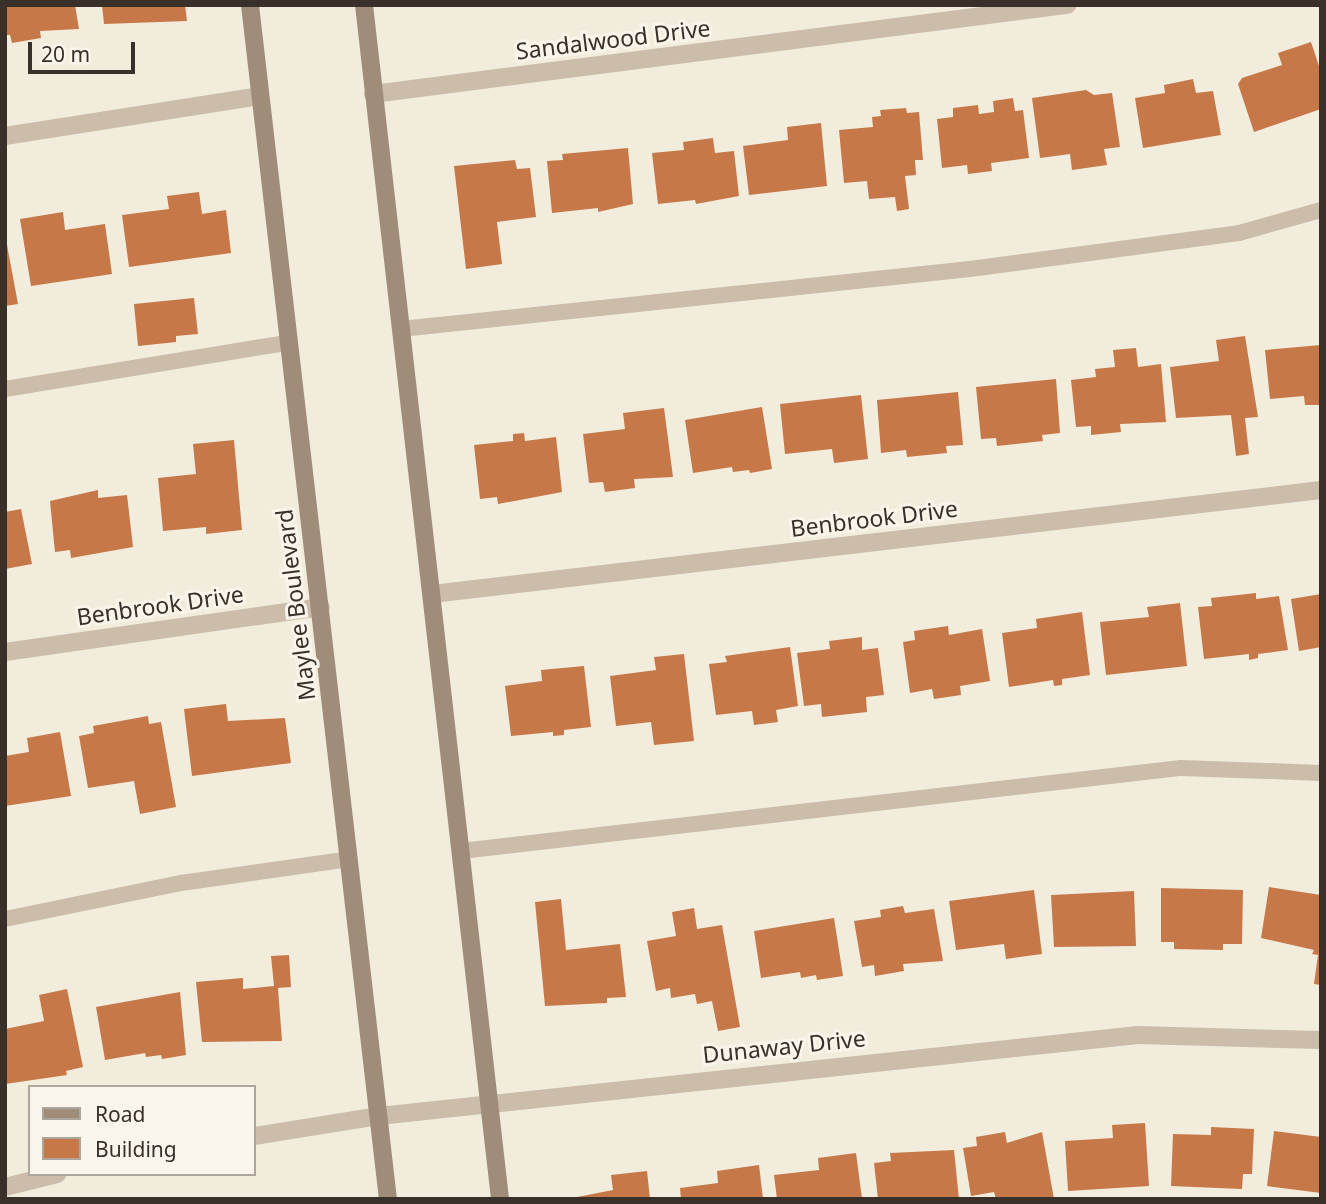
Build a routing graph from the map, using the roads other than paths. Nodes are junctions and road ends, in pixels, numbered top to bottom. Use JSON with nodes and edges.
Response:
{"nodes":[{"id":1,"x":250,"y":5,"type":"edge"},
{"id":2,"x":364,"y":5,"type":"edge"},
{"id":3,"x":1067,"y":5,"type":"edge"},
{"id":4,"x":373,"y":94,"type":"junction"},
{"id":5,"x":260,"y":96,"type":"junction"},
{"id":6,"x":5,"y":136,"type":"edge"},
{"id":7,"x":1321,"y":209,"type":"edge"},
{"id":8,"x":401,"y":329,"type":"junction"},
{"id":9,"x":287,"y":343,"type":"junction"},
{"id":10,"x":5,"y":389,"type":"edge"},
{"id":11,"x":1321,"y":489,"type":"edge"},
{"id":12,"x":432,"y":594,"type":"junction"},
{"id":13,"x":321,"y":607,"type":"junction"},
{"id":14,"x":5,"y":652,"type":"edge"},
{"id":15,"x":1321,"y":774,"type":"edge"},
{"id":16,"x":461,"y":851,"type":"junction"},
{"id":17,"x":349,"y":859,"type":"junction"},
{"id":18,"x":5,"y":919,"type":"edge"},
{"id":19,"x":1321,"y":1040,"type":"edge"},
{"id":20,"x":489,"y":1103,"type":"junction"},
{"id":21,"x":379,"y":1116,"type":"junction"},
{"id":22,"x":256,"y":1136,"type":"edge"},
{"id":23,"x":50,"y":1176,"type":"edge"},
{"id":24,"x":5,"y":1188,"type":"edge"},
{"id":25,"x":388,"y":1199,"type":"edge"},
{"id":26,"x":500,"y":1199,"type":"edge"}],
"edges":[{"from":1,"to":5,"type":"main road","name":"Maylee Boulevard"},
{"from":2,"to":4,"type":"main road"},
{"from":3,"to":4,"type":"street","name":"Sandalwood Drive"},
{"from":4,"to":8,"type":"main road"},
{"from":5,"to":6,"type":"street"},
{"from":5,"to":9,"type":"main road","name":"Maylee Boulevard"},
{"from":7,"to":8,"type":"lane"},
{"from":8,"to":12,"type":"main road"},
{"from":9,"to":10,"type":"lane"},
{"from":9,"to":13,"type":"main road","name":"Maylee Boulevard"},
{"from":11,"to":12,"type":"street","name":"Benbrook Drive"},
{"from":12,"to":16,"type":"main road"},
{"from":13,"to":14,"type":"street","name":"Benbrook Drive"},
{"from":13,"to":17,"type":"main road","name":"Maylee Boulevard"},
{"from":15,"to":16,"type":"lane"},
{"from":16,"to":20,"type":"main road"},
{"from":17,"to":18,"type":"lane"},
{"from":17,"to":21,"type":"main road","name":"Maylee Boulevard"},
{"from":19,"to":20,"type":"street","name":"Dunaway Drive"},
{"from":20,"to":21,"type":"street","name":"Dunaway Drive"},
{"from":20,"to":26,"type":"main road"},
{"from":21,"to":22,"type":"street","name":"Dunaway Drive"},
{"from":21,"to":25,"type":"main road","name":"Maylee Boulevard"},
{"from":23,"to":24,"type":"street"}]}
